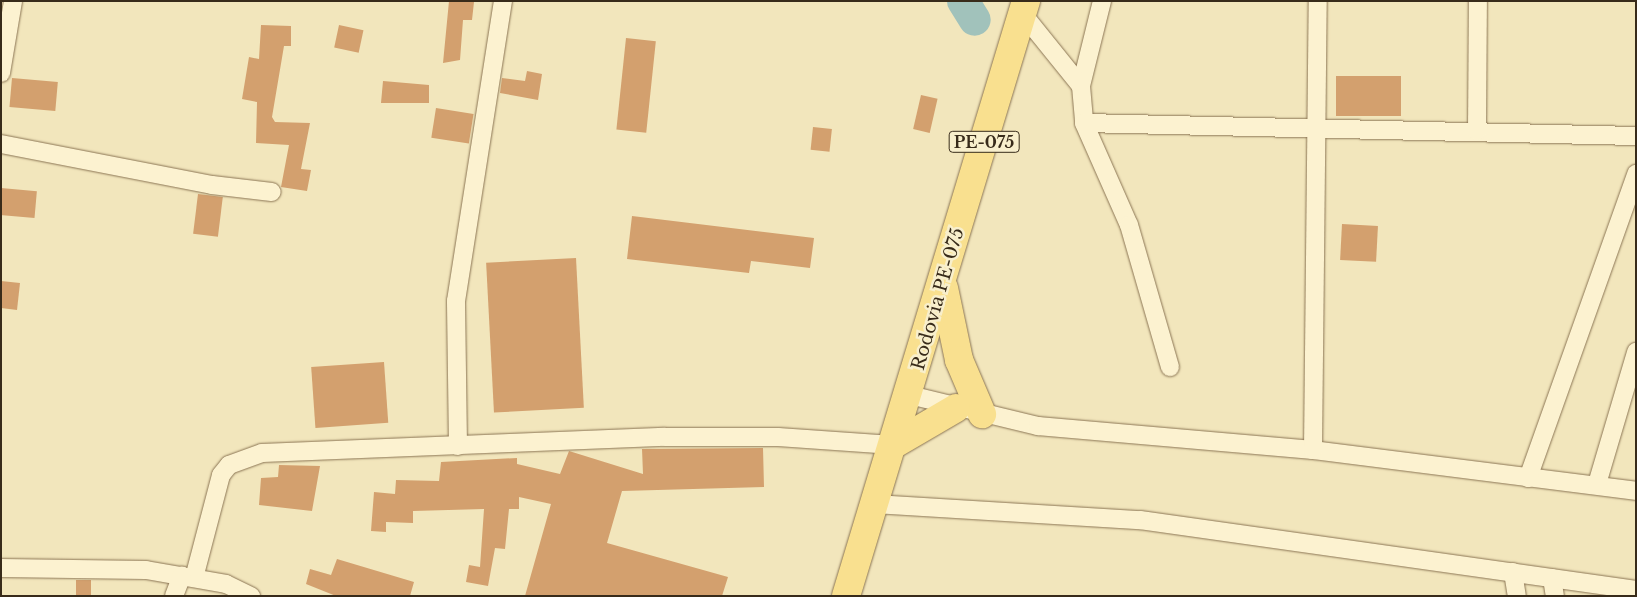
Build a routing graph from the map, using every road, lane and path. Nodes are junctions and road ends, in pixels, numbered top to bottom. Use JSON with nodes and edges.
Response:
{"nodes":[{"id":1,"x":13,"y":1,"type":"edge"},
{"id":2,"x":503,"y":1,"type":"edge"},
{"id":3,"x":1102,"y":1,"type":"edge"},
{"id":4,"x":1318,"y":1,"type":"edge"},
{"id":5,"x":1478,"y":1,"type":"edge"},
{"id":6,"x":1024,"y":7,"type":"edge"},
{"id":7,"x":1,"y":73,"type":"edge"},
{"id":8,"x":1081,"y":86,"type":"junction"},
{"id":9,"x":1084,"y":123,"type":"junction"},
{"id":10,"x":1478,"y":131,"type":"junction"},
{"id":11,"x":1316,"y":132,"type":"junction"},
{"id":12,"x":1636,"y":136,"type":"edge"},
{"id":13,"x":1,"y":144,"type":"edge"},
{"id":14,"x":1636,"y":174,"type":"edge"},
{"id":15,"x":272,"y":192,"type":"dead end"},
{"id":16,"x":943,"y":282,"type":"junction"},
{"id":17,"x":1636,"y":352,"type":"edge"},
{"id":18,"x":1170,"y":367,"type":"dead end"},
{"id":19,"x":910,"y":395,"type":"junction"},
{"id":20,"x":956,"y":408,"type":"junction"},
{"id":21,"x":982,"y":414,"type":"junction"},
{"id":22,"x":893,"y":445,"type":"junction"},
{"id":23,"x":458,"y":446,"type":"junction"},
{"id":24,"x":1313,"y":450,"type":"junction"},
{"id":25,"x":1528,"y":478,"type":"junction"},
{"id":26,"x":1597,"y":484,"type":"junction"},
{"id":27,"x":1636,"y":491,"type":"edge"},
{"id":28,"x":875,"y":504,"type":"junction"},
{"id":29,"x":1,"y":568,"type":"edge"},
{"id":30,"x":1512,"y":572,"type":"junction"},
{"id":31,"x":188,"y":576,"type":"junction"},
{"id":32,"x":1552,"y":578,"type":"junction"},
{"id":33,"x":1636,"y":590,"type":"edge"},
{"id":34,"x":174,"y":596,"type":"edge"},
{"id":35,"x":251,"y":596,"type":"edge"},
{"id":36,"x":846,"y":596,"type":"edge"},
{"id":37,"x":1517,"y":596,"type":"edge"},
{"id":38,"x":1555,"y":596,"type":"edge"}],
"edges":[{"from":1,"to":7,"type":"street"},
{"from":2,"to":23,"type":"street"},
{"from":3,"to":8,"type":"street"},
{"from":4,"to":11,"type":"street"},
{"from":5,"to":10,"type":"street"},
{"from":6,"to":8,"type":"street"},
{"from":6,"to":16,"type":"main road","name":"Rodovia PE-075","number":"PE-075"},
{"from":8,"to":9,"type":"street"},
{"from":9,"to":11,"type":"street"},
{"from":9,"to":18,"type":"street"},
{"from":10,"to":11,"type":"street"},
{"from":10,"to":12,"type":"street"},
{"from":11,"to":24,"type":"street"},
{"from":13,"to":15,"type":"street"},
{"from":14,"to":25,"type":"street"},
{"from":16,"to":19,"type":"main road","name":"Rodovia PE-075","number":"PE-075"},
{"from":16,"to":21,"type":"main road"},
{"from":17,"to":26,"type":"street"},
{"from":19,"to":20,"type":"street"},
{"from":19,"to":22,"type":"main road","name":"Rodovia PE-075","number":"PE-075"},
{"from":20,"to":21,"type":"street"},
{"from":20,"to":22,"type":"main road"},
{"from":21,"to":24,"type":"street"},
{"from":22,"to":23,"type":"street"},
{"from":22,"to":28,"type":"main road","name":"Rodovia PE-075","number":"PE-075"},
{"from":23,"to":31,"type":"street"},
{"from":24,"to":25,"type":"street"},
{"from":25,"to":26,"type":"street"},
{"from":26,"to":27,"type":"street"},
{"from":28,"to":30,"type":"street"},
{"from":28,"to":36,"type":"main road","name":"Rodovia PE-075","number":"PE-075"},
{"from":29,"to":31,"type":"street"},
{"from":30,"to":32,"type":"street"},
{"from":30,"to":37,"type":"street"},
{"from":31,"to":34,"type":"street"},
{"from":31,"to":35,"type":"street"},
{"from":32,"to":33,"type":"street"},
{"from":32,"to":38,"type":"street"}]}
